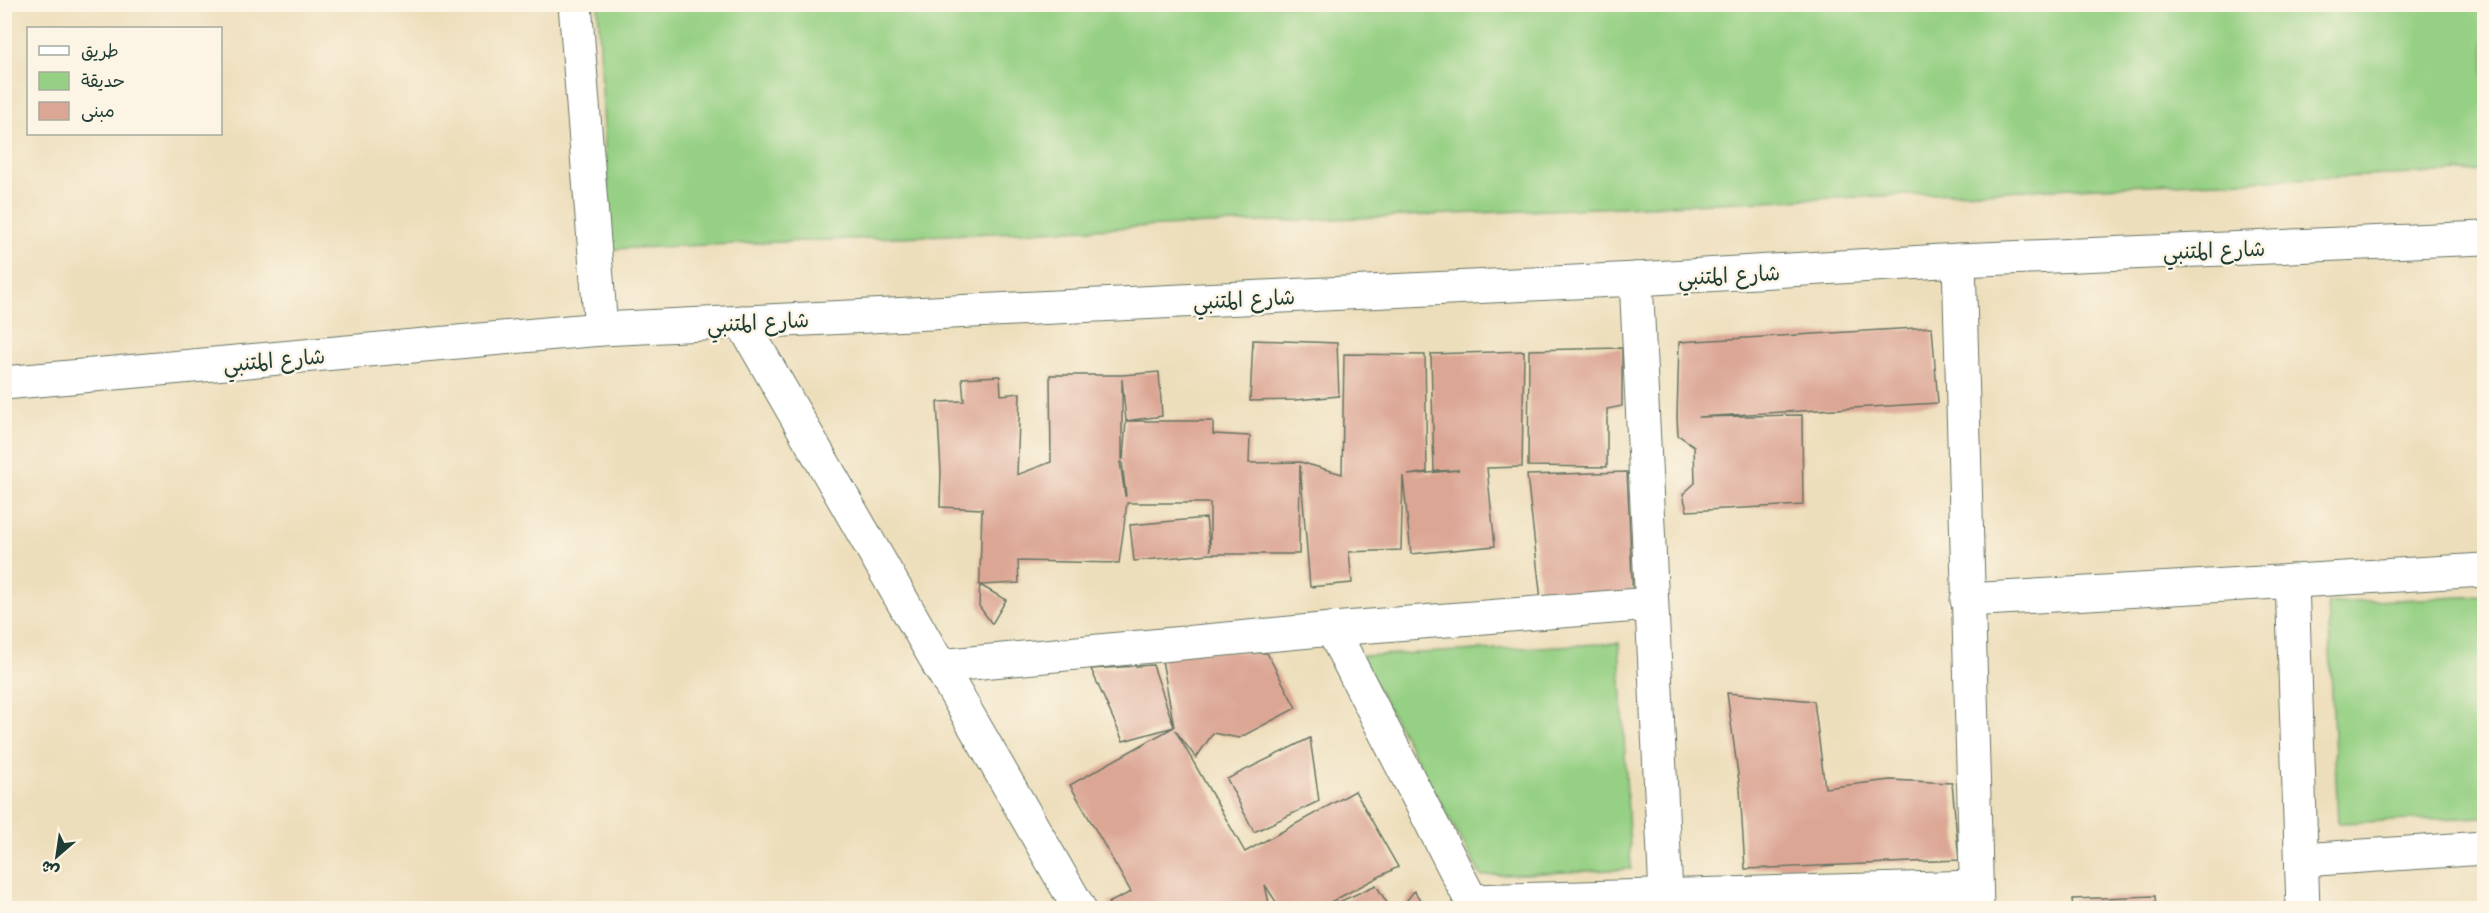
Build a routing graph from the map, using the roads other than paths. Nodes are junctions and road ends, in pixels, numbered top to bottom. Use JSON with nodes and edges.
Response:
{"nodes":[{"id":1,"x":575,"y":4,"type":"edge"},
{"id":2,"x":2484,"y":238,"type":"edge"},
{"id":3,"x":1959,"y":260,"type":"junction"},
{"id":4,"x":1636,"y":279,"type":"junction"},
{"id":5,"x":742,"y":322,"type":"junction"},
{"id":6,"x":601,"y":329,"type":"junction"},
{"id":7,"x":4,"y":383,"type":"edge"},
{"id":8,"x":2484,"y":570,"type":"edge"},
{"id":9,"x":2292,"y":581,"type":"junction"},
{"id":10,"x":1967,"y":600,"type":"junction"},
{"id":11,"x":1651,"y":604,"type":"junction"},
{"id":12,"x":1332,"y":629,"type":"junction"},
{"id":13,"x":939,"y":666,"type":"junction"},
{"id":14,"x":2484,"y":848,"type":"edge"},
{"id":15,"x":2302,"y":860,"type":"junction"},
{"id":16,"x":1666,"y":896,"type":"junction"},
{"id":17,"x":1977,"y":898,"type":"edge"},
{"id":18,"x":1473,"y":905,"type":"edge"},
{"id":19,"x":1079,"y":909,"type":"edge"},
{"id":20,"x":2303,"y":909,"type":"edge"}],
"edges":[{"from":1,"to":6,"type":"street"},
{"from":2,"to":3,"type":"street","name":"شارع المتنبي"},
{"from":3,"to":4,"type":"street","name":"شارع المتنبي"},
{"from":3,"to":10,"type":"street"},
{"from":4,"to":5,"type":"street","name":"شارع المتنبي"},
{"from":4,"to":11,"type":"street"},
{"from":5,"to":6,"type":"street","name":"شارع المتنبي"},
{"from":5,"to":13,"type":"street"},
{"from":6,"to":7,"type":"street","name":"شارع المتنبي"},
{"from":8,"to":9,"type":"street"},
{"from":9,"to":10,"type":"street"},
{"from":9,"to":15,"type":"street"},
{"from":10,"to":17,"type":"street"},
{"from":11,"to":12,"type":"street"},
{"from":11,"to":16,"type":"street"},
{"from":12,"to":13,"type":"street"},
{"from":12,"to":18,"type":"street"},
{"from":13,"to":19,"type":"street"},
{"from":14,"to":15,"type":"street"},
{"from":15,"to":20,"type":"street"},
{"from":16,"to":17,"type":"street"},
{"from":16,"to":18,"type":"street"}]}
